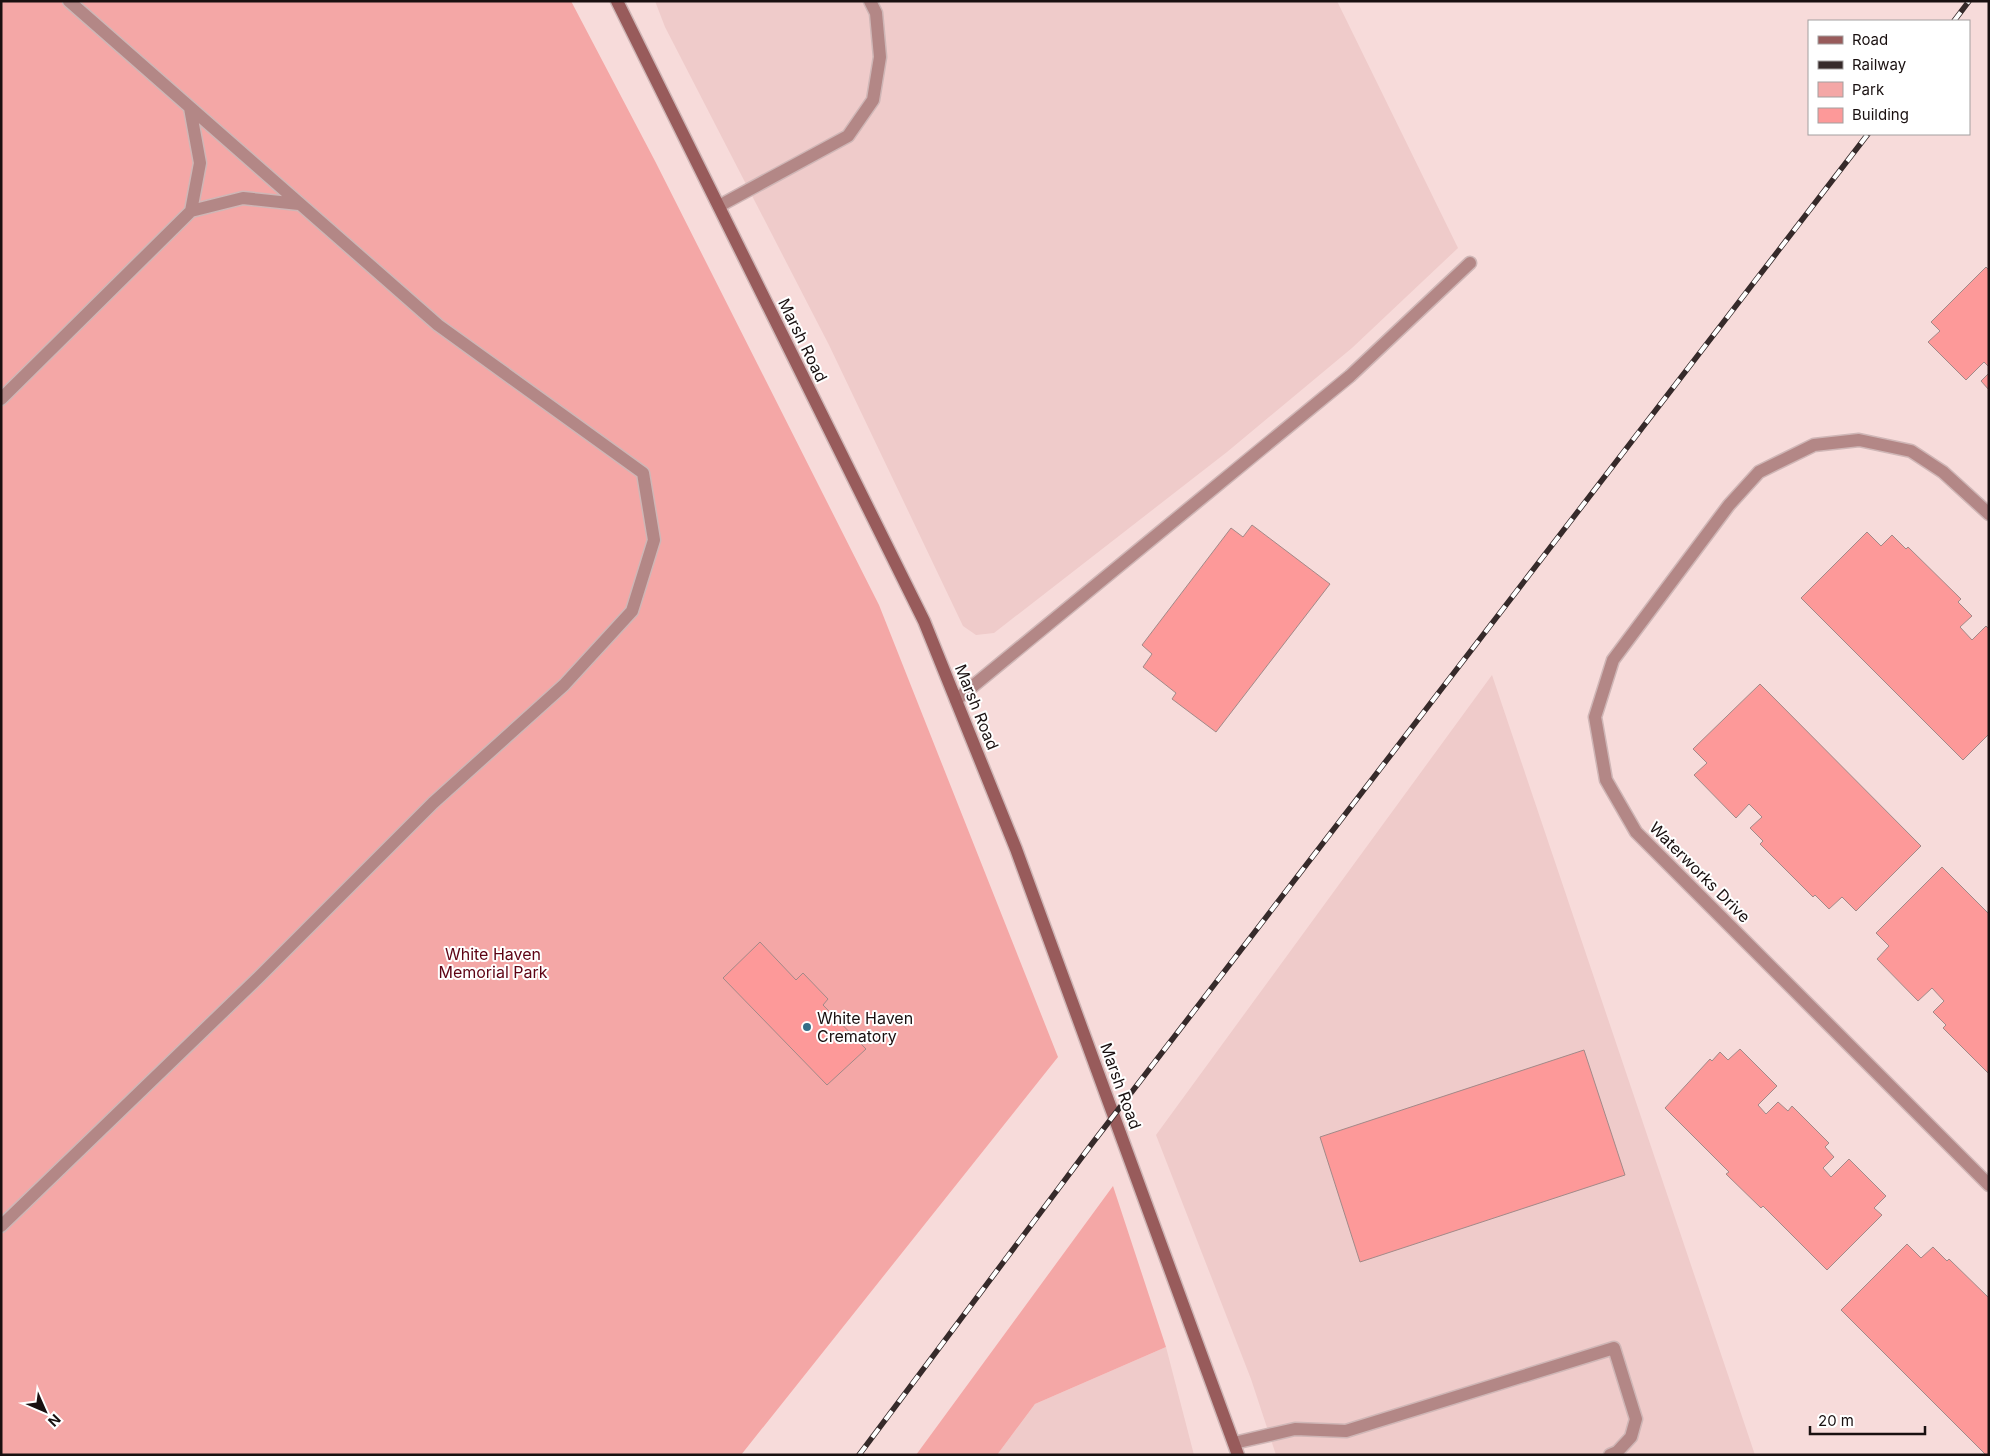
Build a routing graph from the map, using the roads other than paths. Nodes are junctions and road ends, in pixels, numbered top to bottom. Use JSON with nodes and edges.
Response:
{"nodes":[{"id":1,"x":69,"y":1,"type":"edge"},
{"id":2,"x":617,"y":1,"type":"edge"},
{"id":3,"x":870,"y":1,"type":"edge"},
{"id":4,"x":190,"y":108,"type":"junction"},
{"id":5,"x":299,"y":204,"type":"junction"},
{"id":6,"x":719,"y":206,"type":"junction"},
{"id":7,"x":191,"y":212,"type":"junction"},
{"id":8,"x":1470,"y":263,"type":"dead end"},
{"id":9,"x":1,"y":399,"type":"edge"},
{"id":10,"x":1989,"y":514,"type":"edge"},
{"id":11,"x":956,"y":700,"type":"junction"},
{"id":12,"x":1989,"y":1185,"type":"edge"},
{"id":13,"x":1,"y":1226,"type":"edge"},
{"id":14,"x":1236,"y":1449,"type":"edge"},
{"id":15,"x":1610,"y":1455,"type":"edge"}],
"edges":[{"from":1,"to":4,"type":"street"},
{"from":2,"to":6,"type":"street","name":"Marsh Road"},
{"from":3,"to":6,"type":"street"},
{"from":4,"to":5,"type":"street"},
{"from":4,"to":7,"type":"street"},
{"from":5,"to":7,"type":"street"},
{"from":5,"to":13,"type":"street"},
{"from":6,"to":11,"type":"street","name":"Marsh Road"},
{"from":7,"to":9,"type":"street"},
{"from":8,"to":11,"type":"street"},
{"from":10,"to":12,"type":"street","name":"Waterworks Drive"},
{"from":11,"to":14,"type":"street","name":"Marsh Road"},
{"from":14,"to":15,"type":"street"}]}
